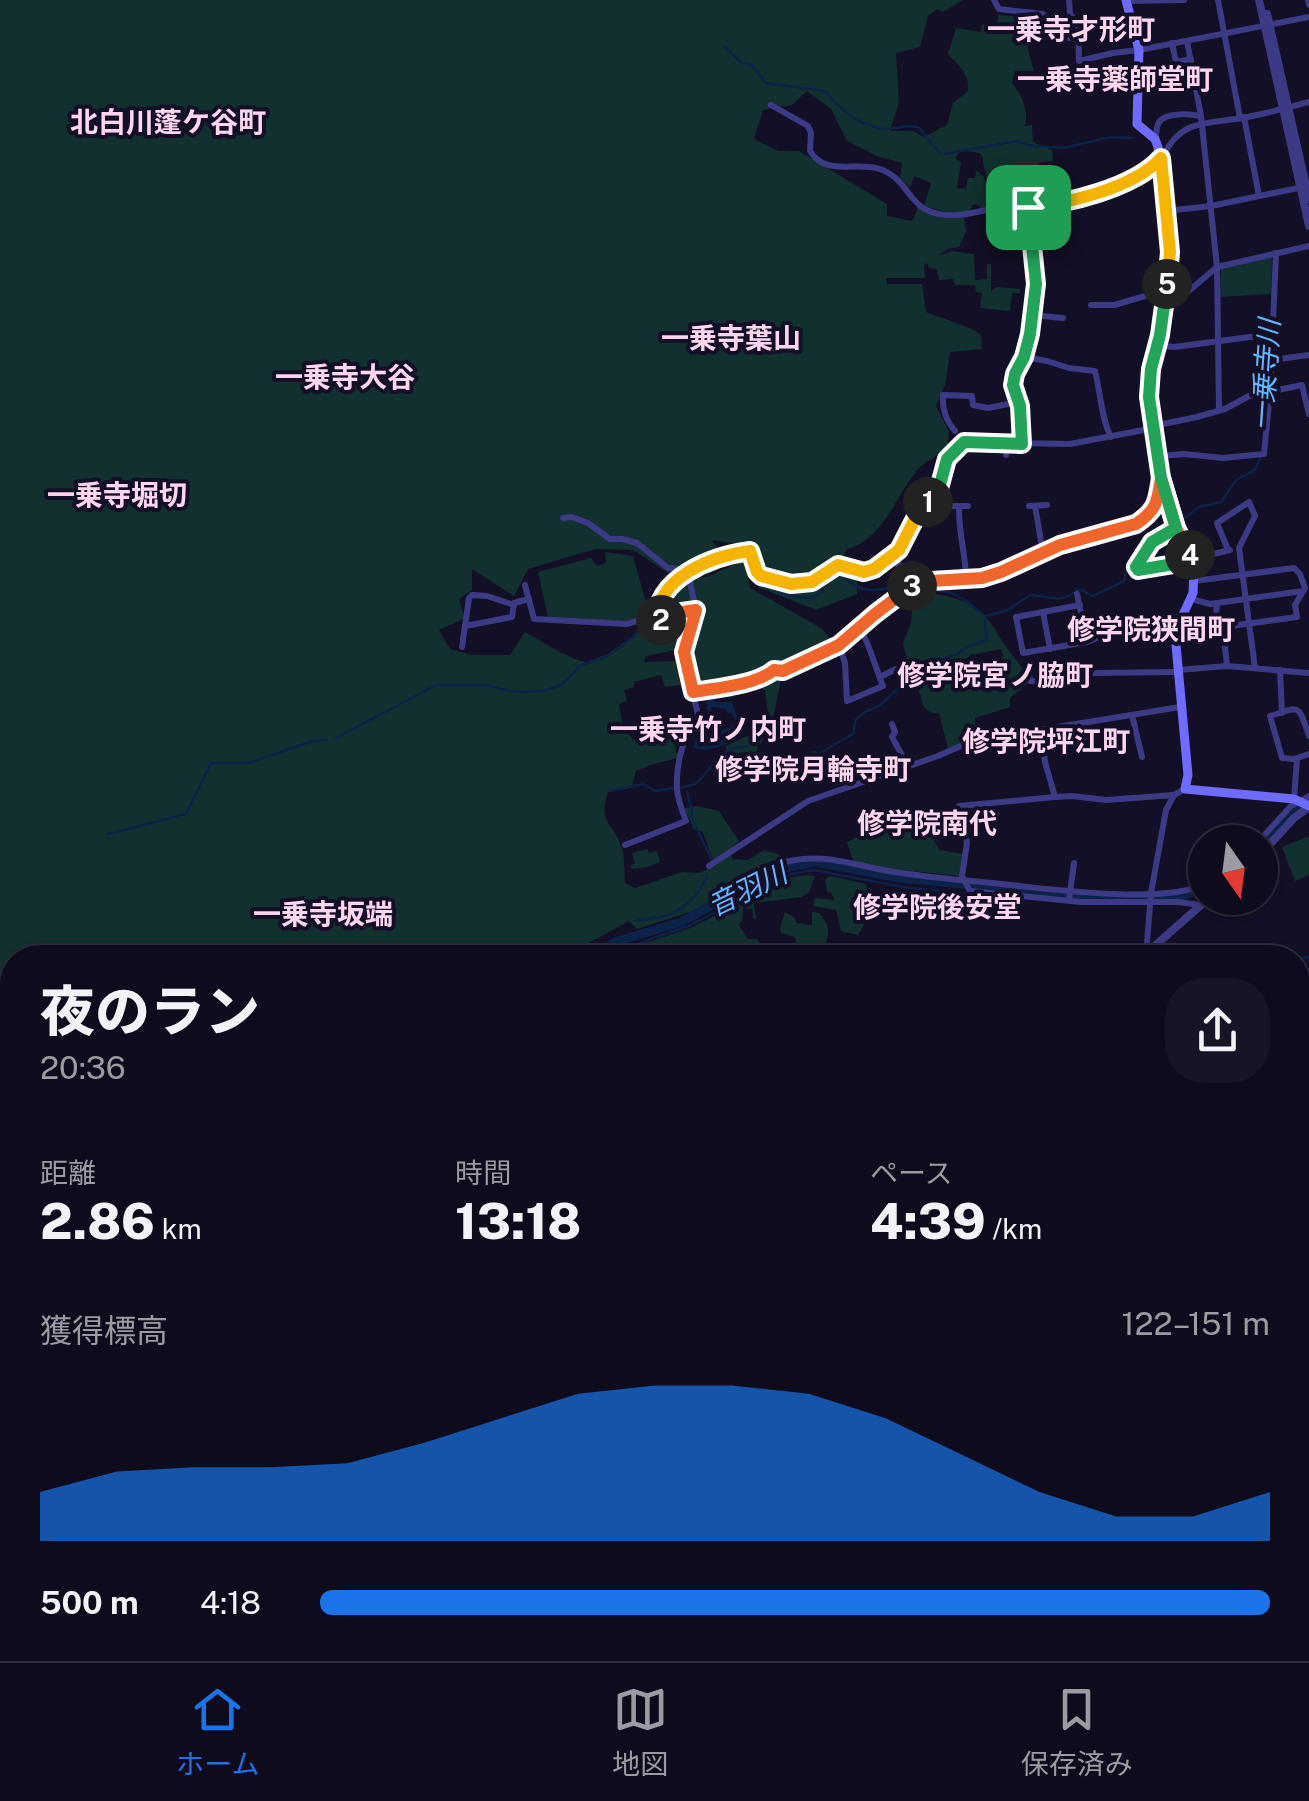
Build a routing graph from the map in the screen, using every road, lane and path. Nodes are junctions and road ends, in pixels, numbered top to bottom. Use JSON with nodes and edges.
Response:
{"nodes":[{"id":1,"x":994,"y":0,"type":"edge"},
{"id":2,"x":1069,"y":0,"type":"edge"},
{"id":3,"x":1184,"y":0,"type":"edge"},
{"id":4,"x":1218,"y":0,"type":"edge"},
{"id":5,"x":1261,"y":0,"type":"edge"},
{"id":6,"x":1126,"y":1,"type":"edge"},
{"id":7,"x":1309,"y":17,"type":"edge"},
{"id":8,"x":1267,"y":25,"type":"junction"},
{"id":9,"x":1224,"y":32,"type":"junction"},
{"id":10,"x":1077,"y":40,"type":"junction"},
{"id":11,"x":1187,"y":40,"type":"junction"},
{"id":12,"x":1172,"y":44,"type":"junction"},
{"id":13,"x":1139,"y":50,"type":"junction"},
{"id":14,"x":1191,"y":58,"type":"junction"},
{"id":15,"x":1309,"y":102,"type":"edge"},
{"id":16,"x":770,"y":104,"type":"dead end"},
{"id":17,"x":1286,"y":108,"type":"junction"},
{"id":18,"x":1242,"y":118,"type":"junction"},
{"id":19,"x":1201,"y":120,"type":"junction"},
{"id":20,"x":1155,"y":139,"type":"junction"},
{"id":21,"x":1161,"y":158,"type":"junction"},
{"id":22,"x":1305,"y":187,"type":"edge"},
{"id":23,"x":1259,"y":196,"type":"junction"},
{"id":24,"x":1309,"y":199,"type":"edge"},
{"id":25,"x":1211,"y":206,"type":"junction"},
{"id":26,"x":1028,"y":207,"type":"junction"},
{"id":27,"x":1166,"y":211,"type":"junction"},
{"id":28,"x":1309,"y":226,"type":"edge"},
{"id":29,"x":1309,"y":246,"type":"edge"},
{"id":30,"x":1274,"y":254,"type":"junction"},
{"id":31,"x":1218,"y":267,"type":"junction"},
{"id":32,"x":1166,"y":294,"type":"junction"},
{"id":33,"x":1091,"y":305,"type":"dead end"},
{"id":34,"x":1032,"y":315,"type":"junction"},
{"id":35,"x":1064,"y":318,"type":"dead end"},
{"id":36,"x":1273,"y":334,"type":"junction"},
{"id":37,"x":1218,"y":341,"type":"junction"},
{"id":38,"x":1157,"y":345,"type":"junction"},
{"id":39,"x":1309,"y":355,"type":"edge"},
{"id":40,"x":1024,"y":357,"type":"junction"},
{"id":41,"x":1272,"y":360,"type":"junction"},
{"id":42,"x":1270,"y":392,"type":"junction"},
{"id":43,"x":1018,"y":402,"type":"junction"},
{"id":44,"x":1219,"y":410,"type":"junction"},
{"id":45,"x":1309,"y":414,"type":"edge"},
{"id":46,"x":1154,"y":427,"type":"junction"},
{"id":47,"x":955,"y":432,"type":"dead end"},
{"id":48,"x":1111,"y":437,"type":"junction"},
{"id":49,"x":1006,"y":443,"type":"junction"},
{"id":50,"x":1022,"y":444,"type":"junction"},
{"id":51,"x":1006,"y":455,"type":"dead end"},
{"id":52,"x":1159,"y":456,"type":"junction"},
{"id":53,"x":1161,"y":478,"type":"junction"},
{"id":54,"x":1047,"y":505,"type":"dead end"},
{"id":55,"x":959,"y":506,"type":"dead end"},
{"id":56,"x":563,"y":518,"type":"dead end"},
{"id":57,"x":1176,"y":526,"type":"junction"},
{"id":58,"x":1239,"y":548,"type":"junction"},
{"id":59,"x":899,"y":550,"type":"junction"},
{"id":60,"x":1228,"y":550,"type":"junction"},
{"id":61,"x":1043,"y":554,"type":"junction"},
{"id":62,"x":1192,"y":560,"type":"junction"},
{"id":63,"x":689,"y":572,"type":"junction"},
{"id":64,"x":1243,"y":575,"type":"junction"},
{"id":65,"x":966,"y":580,"type":"junction"},
{"id":66,"x":1194,"y":581,"type":"junction"},
{"id":67,"x":525,"y":585,"type":"dead end"},
{"id":68,"x":1304,"y":590,"type":"junction"},
{"id":69,"x":904,"y":591,"type":"junction"},
{"id":70,"x":1078,"y":594,"type":"dead end"},
{"id":71,"x":1191,"y":598,"type":"junction"},
{"id":72,"x":529,"y":599,"type":"junction"},
{"id":73,"x":1246,"y":599,"type":"junction"},
{"id":74,"x":1216,"y":603,"type":"junction"},
{"id":75,"x":514,"y":604,"type":"junction"},
{"id":76,"x":1080,"y":605,"type":"junction"},
{"id":77,"x":696,"y":610,"type":"junction"},
{"id":78,"x":1043,"y":612,"type":"junction"},
{"id":79,"x":1182,"y":617,"type":"junction"},
{"id":80,"x":656,"y":618,"type":"junction"},
{"id":81,"x":1249,"y":623,"type":"junction"},
{"id":82,"x":465,"y":626,"type":"junction"},
{"id":83,"x":1223,"y":626,"type":"junction"},
{"id":84,"x":860,"y":628,"type":"junction"},
{"id":85,"x":1087,"y":642,"type":"junction"},
{"id":86,"x":839,"y":645,"type":"junction"},
{"id":87,"x":462,"y":646,"type":"dead end"},
{"id":88,"x":1050,"y":649,"type":"junction"},
{"id":89,"x":1227,"y":666,"type":"junction"},
{"id":90,"x":1255,"y":668,"type":"junction"},
{"id":91,"x":896,"y":669,"type":"dead end"},
{"id":92,"x":1280,"y":670,"type":"junction"},
{"id":93,"x":1177,"y":671,"type":"junction"},
{"id":94,"x":1030,"y":673,"type":"dead end"},
{"id":95,"x":1309,"y":673,"type":"edge"},
{"id":96,"x":880,"y":677,"type":"junction"},
{"id":97,"x":693,"y":692,"type":"junction"},
{"id":98,"x":1180,"y":707,"type":"junction"},
{"id":99,"x":1282,"y":713,"type":"junction"},
{"id":100,"x":1306,"y":713,"type":"edge"},
{"id":101,"x":1132,"y":714,"type":"junction"},
{"id":102,"x":892,"y":724,"type":"dead end"},
{"id":103,"x":1041,"y":729,"type":"junction"},
{"id":104,"x":1309,"y":736,"type":"edge"},
{"id":105,"x":1309,"y":754,"type":"edge"},
{"id":106,"x":1142,"y":757,"type":"dead end"},
{"id":107,"x":1296,"y":759,"type":"junction"},
{"id":108,"x":908,"y":766,"type":"junction"},
{"id":109,"x":1186,"y":789,"type":"junction"},
{"id":110,"x":1174,"y":795,"type":"junction"},
{"id":111,"x":1055,"y":796,"type":"junction"},
{"id":112,"x":1304,"y":802,"type":"edge"},
{"id":113,"x":1273,"y":825,"type":"edge"},
{"id":114,"x":1278,"y":835,"type":"edge"},
{"id":115,"x":625,"y":844,"type":"dead end"},
{"id":116,"x":1074,"y":862,"type":"dead end"},
{"id":117,"x":782,"y":863,"type":"dead end"},
{"id":118,"x":709,"y":866,"type":"dead end"},
{"id":119,"x":966,"y":884,"type":"junction"},
{"id":120,"x":1070,"y":891,"type":"junction"},
{"id":121,"x":1188,"y":891,"type":"edge"},
{"id":122,"x":1151,"y":893,"type":"junction"},
{"id":123,"x":1068,"y":900,"type":"junction"},
{"id":124,"x":1188,"y":903,"type":"edge"},
{"id":125,"x":1150,"y":904,"type":"junction"},
{"id":126,"x":1189,"y":915,"type":"edge"},
{"id":127,"x":1145,"y":945,"type":"edge"},
{"id":128,"x":1154,"y":945,"type":"edge"}],
"edges":[{"from":1,"to":10,"type":"street"},
{"from":2,"to":10,"type":"street"},
{"from":3,"to":6,"type":"street"},
{"from":4,"to":9,"type":"street"},
{"from":5,"to":8,"type":"street"},
{"from":6,"to":13,"type":"main road"},
{"from":7,"to":8,"type":"street"},
{"from":8,"to":9,"type":"street"},
{"from":8,"to":17,"type":"street"},
{"from":9,"to":11,"type":"street"},
{"from":9,"to":18,"type":"street"},
{"from":10,"to":13,"type":"street"},
{"from":11,"to":12,"type":"street"},
{"from":11,"to":14,"type":"street"},
{"from":12,"to":13,"type":"street"},
{"from":12,"to":14,"type":"street"},
{"from":13,"to":20,"type":"main road"},
{"from":14,"to":19,"type":"street"},
{"from":15,"to":17,"type":"street"},
{"from":16,"to":26,"type":"street"},
{"from":17,"to":18,"type":"street"},
{"from":17,"to":22,"type":"street"},
{"from":18,"to":19,"type":"street"},
{"from":18,"to":23,"type":"street"},
{"from":19,"to":20,"type":"street"},
{"from":19,"to":21,"type":"street"},
{"from":19,"to":25,"type":"street"},
{"from":20,"to":21,"type":"main road"},
{"from":21,"to":26,"type":"street"},
{"from":21,"to":27,"type":"main road"},
{"from":22,"to":23,"type":"street"},
{"from":22,"to":24,"type":"street"},
{"from":22,"to":28,"type":"street"},
{"from":23,"to":25,"type":"street"},
{"from":25,"to":27,"type":"street"},
{"from":25,"to":31,"type":"street"},
{"from":26,"to":34,"type":"street"},
{"from":27,"to":32,"type":"main road"},
{"from":29,"to":30,"type":"street"},
{"from":30,"to":31,"type":"street"},
{"from":30,"to":36,"type":"street"},
{"from":31,"to":32,"type":"street"},
{"from":31,"to":37,"type":"street"},
{"from":32,"to":33,"type":"street"},
{"from":32,"to":38,"type":"main road"},
{"from":34,"to":35,"type":"street"},
{"from":34,"to":40,"type":"street"},
{"from":36,"to":37,"type":"street"},
{"from":36,"to":41,"type":"street"},
{"from":37,"to":38,"type":"street"},
{"from":37,"to":44,"type":"street"},
{"from":38,"to":46,"type":"main road"},
{"from":39,"to":41,"type":"street"},
{"from":40,"to":43,"type":"street"},
{"from":40,"to":48,"type":"street"},
{"from":41,"to":42,"type":"street"},
{"from":42,"to":44,"type":"street"},
{"from":42,"to":45,"type":"street"},
{"from":42,"to":52,"type":"street"},
{"from":43,"to":47,"type":"street"},
{"from":43,"to":50,"type":"street"},
{"from":44,"to":46,"type":"street"},
{"from":46,"to":48,"type":"street"},
{"from":46,"to":52,"type":"main road"},
{"from":48,"to":50,"type":"street"},
{"from":49,"to":50,"type":"street"},
{"from":49,"to":51,"type":"street"},
{"from":49,"to":59,"type":"street"},
{"from":52,"to":53,"type":"main road"},
{"from":53,"to":57,"type":"main road"},
{"from":53,"to":61,"type":"street"},
{"from":54,"to":61,"type":"street"},
{"from":55,"to":65,"type":"street"},
{"from":56,"to":63,"type":"street"},
{"from":57,"to":62,"type":"main road"},
{"from":57,"to":62,"type":"street"},
{"from":58,"to":60,"type":"street"},
{"from":58,"to":60,"type":"street"},
{"from":58,"to":64,"type":"street"},
{"from":59,"to":63,"type":"street"},
{"from":59,"to":69,"type":"street"},
{"from":60,"to":62,"type":"street"},
{"from":61,"to":65,"type":"street"},
{"from":62,"to":66,"type":"main road"},
{"from":63,"to":77,"type":"street"},
{"from":63,"to":80,"type":"street"},
{"from":64,"to":66,"type":"street"},
{"from":64,"to":68,"type":"street"},
{"from":64,"to":73,"type":"street"},
{"from":65,"to":69,"type":"street"},
{"from":66,"to":71,"type":"main road"},
{"from":67,"to":72,"type":"street"},
{"from":68,"to":73,"type":"street"},
{"from":68,"to":81,"type":"street"},
{"from":69,"to":84,"type":"street"},
{"from":70,"to":76,"type":"street"},
{"from":71,"to":74,"type":"street"},
{"from":71,"to":79,"type":"main road"},
{"from":72,"to":75,"type":"street"},
{"from":72,"to":80,"type":"street"},
{"from":73,"to":74,"type":"street"},
{"from":73,"to":81,"type":"street"},
{"from":74,"to":83,"type":"street"},
{"from":75,"to":82,"type":"street"},
{"from":75,"to":82,"type":"street"},
{"from":76,"to":78,"type":"street"},
{"from":76,"to":85,"type":"street"},
{"from":77,"to":80,"type":"street"},
{"from":77,"to":97,"type":"street"},
{"from":78,"to":88,"type":"street"},
{"from":78,"to":88,"type":"street"},
{"from":79,"to":85,"type":"street"},
{"from":79,"to":93,"type":"main road"},
{"from":81,"to":83,"type":"street"},
{"from":81,"to":90,"type":"street"},
{"from":82,"to":87,"type":"street"},
{"from":83,"to":89,"type":"street"},
{"from":84,"to":86,"type":"street"},
{"from":84,"to":96,"type":"street"},
{"from":85,"to":88,"type":"street"},
{"from":86,"to":96,"type":"street"},
{"from":86,"to":97,"type":"street"},
{"from":89,"to":90,"type":"street"},
{"from":89,"to":93,"type":"street"},
{"from":90,"to":92,"type":"street"},
{"from":91,"to":96,"type":"street"},
{"from":92,"to":95,"type":"street"},
{"from":92,"to":99,"type":"street"},
{"from":93,"to":94,"type":"street"},
{"from":93,"to":98,"type":"main road"},
{"from":97,"to":115,"type":"street"},
{"from":98,"to":101,"type":"street"},
{"from":98,"to":109,"type":"main road"},
{"from":99,"to":100,"type":"street"},
{"from":99,"to":107,"type":"street"},
{"from":100,"to":104,"type":"street"},
{"from":101,"to":103,"type":"street"},
{"from":101,"to":106,"type":"street"},
{"from":102,"to":108,"type":"street"},
{"from":103,"to":108,"type":"street"},
{"from":103,"to":111,"type":"street"},
{"from":105,"to":107,"type":"street"},
{"from":107,"to":112,"type":"street"},
{"from":108,"to":118,"type":"street"},
{"from":109,"to":110,"type":"street"},
{"from":109,"to":112,"type":"main road"},
{"from":110,"to":111,"type":"street"},
{"from":110,"to":122,"type":"street"},
{"from":111,"to":119,"type":"street"},
{"from":112,"to":113,"type":"street"},
{"from":112,"to":114,"type":"street"},
{"from":116,"to":120,"type":"street"},
{"from":117,"to":119,"type":"street"},
{"from":119,"to":120,"type":"street"},
{"from":119,"to":123,"type":"street"},
{"from":120,"to":122,"type":"street"},
{"from":120,"to":123,"type":"street"},
{"from":121,"to":122,"type":"street"},
{"from":122,"to":125,"type":"street"},
{"from":123,"to":125,"type":"street"},
{"from":124,"to":125,"type":"street"},
{"from":125,"to":127,"type":"street"},
{"from":126,"to":128,"type":"street"}]}
